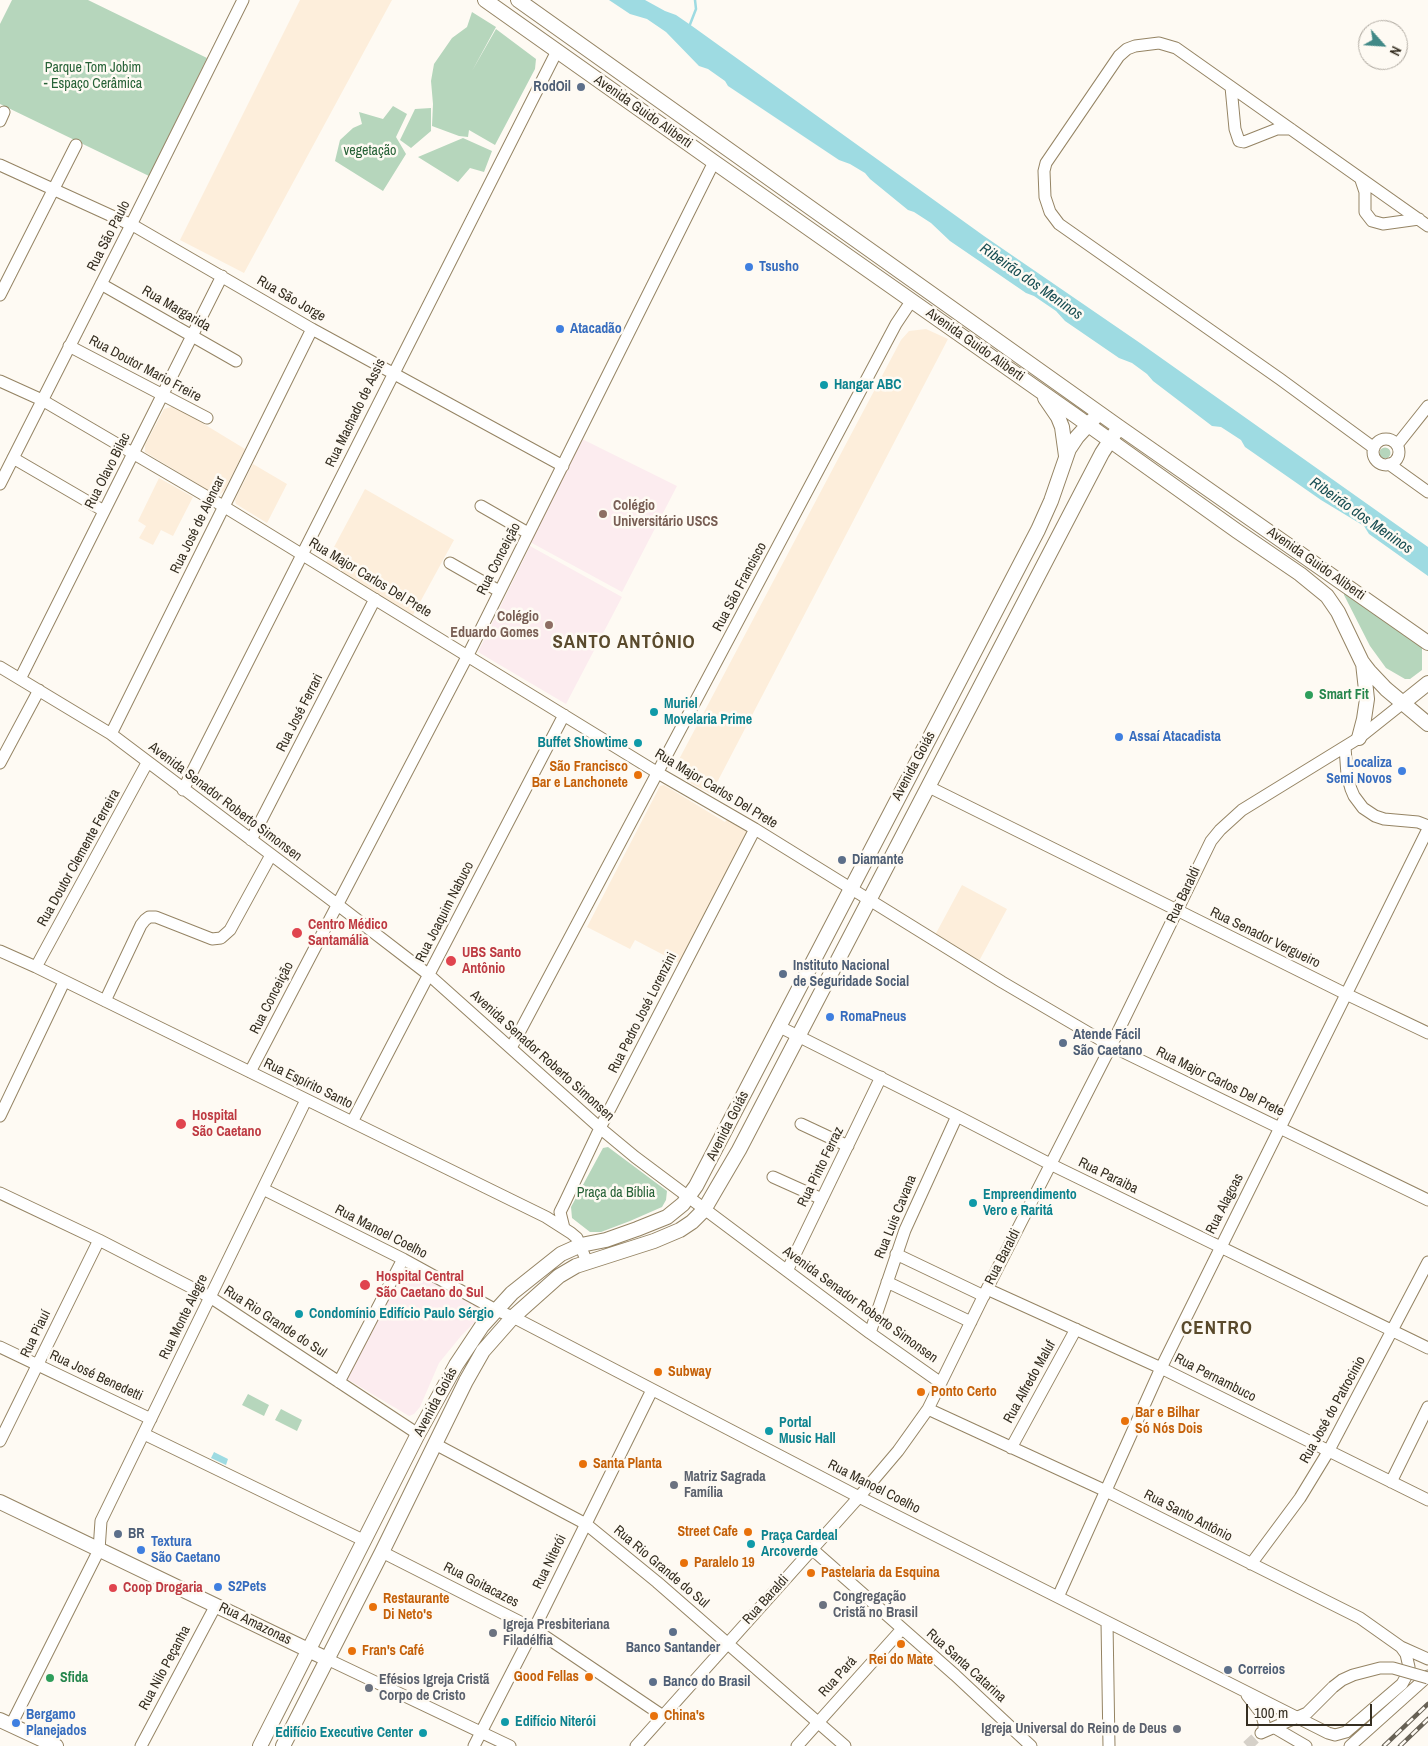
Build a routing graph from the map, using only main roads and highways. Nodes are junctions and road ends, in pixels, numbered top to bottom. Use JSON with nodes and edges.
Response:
{"nodes":[{"id":1,"x":485,"y":0,"type":"edge"},
{"id":2,"x":518,"y":0,"type":"edge"},
{"id":3,"x":912,"y":300,"type":"junction"},
{"id":4,"x":941,"y":301,"type":"junction"},
{"id":5,"x":1036,"y":388,"type":"junction"},
{"id":6,"x":1099,"y":413,"type":"junction"},
{"id":7,"x":1088,"y":424,"type":"junction"},
{"id":8,"x":1119,"y":427,"type":"junction"},
{"id":9,"x":1110,"y":440,"type":"junction"},
{"id":10,"x":1066,"y":456,"type":"junction"},
{"id":11,"x":1409,"y":628,"type":"junction"},
{"id":12,"x":1428,"y":636,"type":"edge"},
{"id":13,"x":1428,"y":642,"type":"edge"},
{"id":14,"x":1362,"y":662,"type":"junction"},
{"id":15,"x":1428,"y":682,"type":"edge"},
{"id":16,"x":1403,"y":703,"type":"junction"},
{"id":17,"x":1428,"y":724,"type":"edge"},
{"id":18,"x":1359,"y":738,"type":"road end"},
{"id":19,"x":0,"y":1502,"type":"edge"},
{"id":20,"x":309,"y":1650,"type":"junction"},
{"id":21,"x":327,"y":1659,"type":"junction"},
{"id":22,"x":6,"y":1722,"type":"edge"},
{"id":23,"x":56,"y":1746,"type":"edge"},
{"id":24,"x":260,"y":1746,"type":"edge"},
{"id":25,"x":283,"y":1746,"type":"edge"}],
"edges":[{"from":1,"to":3,"type":"main road","name":"Avenida Guido Aliberti"},
{"from":2,"to":4,"type":"main road","name":"Avenida Guido Aliberti"},
{"from":3,"to":4,"type":"main road"},
{"from":3,"to":5,"type":"main road","name":"Avenida Guido Aliberti"},
{"from":4,"to":6,"type":"main road","name":"Avenida Guido Aliberti"},
{"from":5,"to":7,"type":"main road","name":"Avenida Guido Aliberti"},
{"from":5,"to":10,"type":"main road"},
{"from":6,"to":7,"type":"main road","name":"Avenida Goiás"},
{"from":6,"to":8,"type":"main road","name":"Avenida Guido Aliberti"},
{"from":7,"to":9,"type":"main road","name":"Avenida Guido Aliberti"},
{"from":7,"to":10,"type":"main road","name":"Avenida Goiás"},
{"from":8,"to":9,"type":"main road","name":"Avenida Goiás"},
{"from":8,"to":11,"type":"main road","name":"Avenida Guido Aliberti"},
{"from":9,"to":14,"type":"main road","name":"Avenida Guido Aliberti"},
{"from":9,"to":21,"type":"main road","name":"Avenida Goiás"},
{"from":10,"to":20,"type":"main road","name":"Avenida Goiás"},
{"from":11,"to":12,"type":"main road"},
{"from":11,"to":13,"type":"main road","name":"Avenida Guido Aliberti"},
{"from":14,"to":16,"type":"main road","name":"Avenida Guido Aliberti"},
{"from":14,"to":18,"type":"main road"},
{"from":15,"to":16,"type":"main road","name":"Rua Baraldi"},
{"from":16,"to":17,"type":"main road","name":"Avenida Guido Aliberti"},
{"from":19,"to":20,"type":"main road","name":"Rua Amazonas"},
{"from":20,"to":21,"type":"main road","name":"Rua Amazonas"},
{"from":20,"to":24,"type":"main road","name":"Avenida Goiás"},
{"from":21,"to":25,"type":"main road","name":"Avenida Goiás"},
{"from":22,"to":23,"type":"main road"}]}
